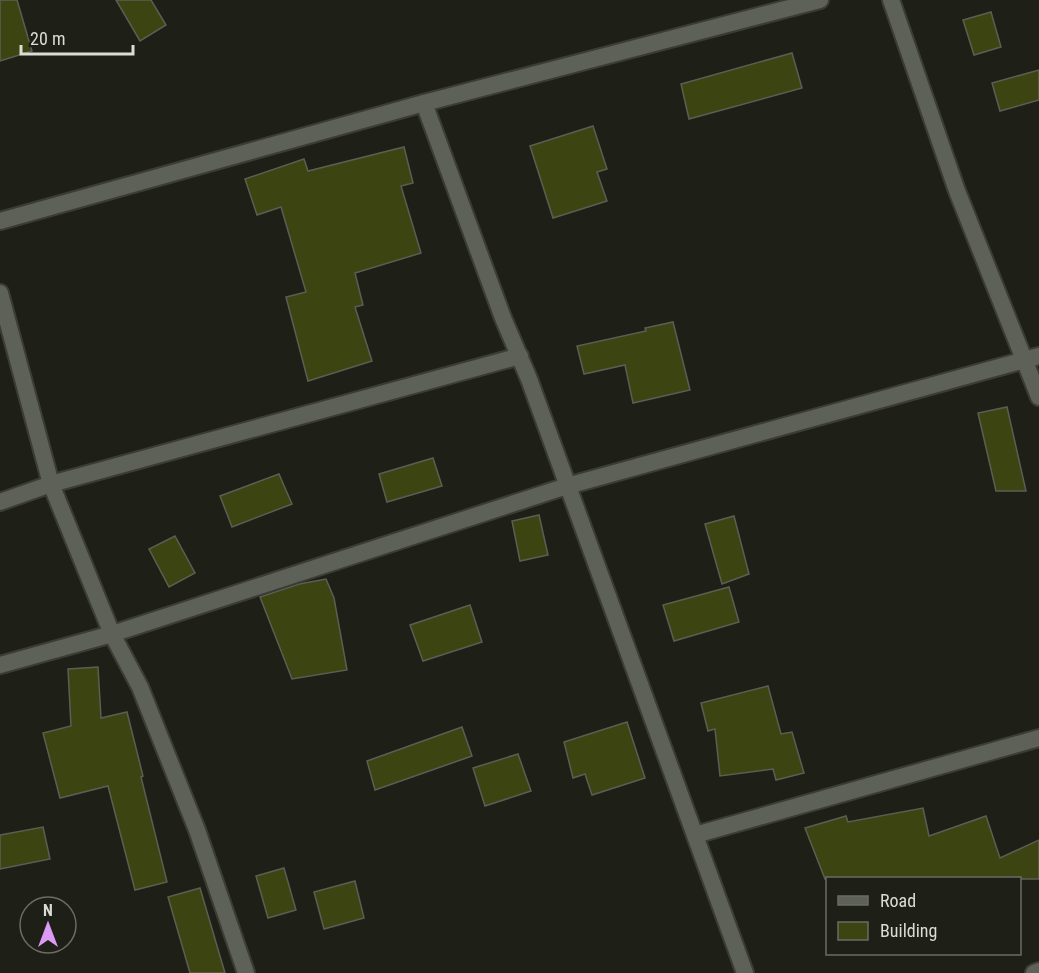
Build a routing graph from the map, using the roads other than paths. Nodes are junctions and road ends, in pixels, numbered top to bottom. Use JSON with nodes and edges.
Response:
{"nodes":[{"id":1,"x":820,"y":0,"type":"edge"},
{"id":2,"x":891,"y":0,"type":"edge"},
{"id":3,"x":424,"y":103,"type":"junction"},
{"id":4,"x":0,"y":221,"type":"edge"},
{"id":5,"x":0,"y":293,"type":"edge"},
{"id":6,"x":520,"y":356,"type":"junction"},
{"id":7,"x":1032,"y":358,"type":"edge"},
{"id":8,"x":1039,"y":397,"type":"edge"},
{"id":9,"x":51,"y":484,"type":"junction"},
{"id":10,"x":567,"y":486,"type":"junction"},
{"id":11,"x":0,"y":502,"type":"edge"},
{"id":12,"x":112,"y":634,"type":"junction"},
{"id":13,"x":0,"y":665,"type":"edge"},
{"id":14,"x":1039,"y":738,"type":"edge"},
{"id":15,"x":695,"y":835,"type":"junction"},
{"id":16,"x":1039,"y":971,"type":"edge"},
{"id":17,"x":246,"y":973,"type":"edge"},
{"id":18,"x":745,"y":973,"type":"edge"},
{"id":19,"x":1034,"y":973,"type":"edge"}],
"edges":[{"from":1,"to":3,"type":"street"},
{"from":2,"to":7,"type":"street"},
{"from":3,"to":4,"type":"street"},
{"from":3,"to":6,"type":"street"},
{"from":5,"to":9,"type":"street"},
{"from":6,"to":9,"type":"street"},
{"from":6,"to":10,"type":"street"},
{"from":7,"to":8,"type":"street"},
{"from":7,"to":10,"type":"street"},
{"from":9,"to":11,"type":"street"},
{"from":9,"to":12,"type":"street"},
{"from":10,"to":12,"type":"street"},
{"from":10,"to":15,"type":"street"},
{"from":12,"to":13,"type":"street"},
{"from":12,"to":17,"type":"street"},
{"from":14,"to":15,"type":"street"},
{"from":15,"to":18,"type":"street"},
{"from":16,"to":19,"type":"street"}]}
